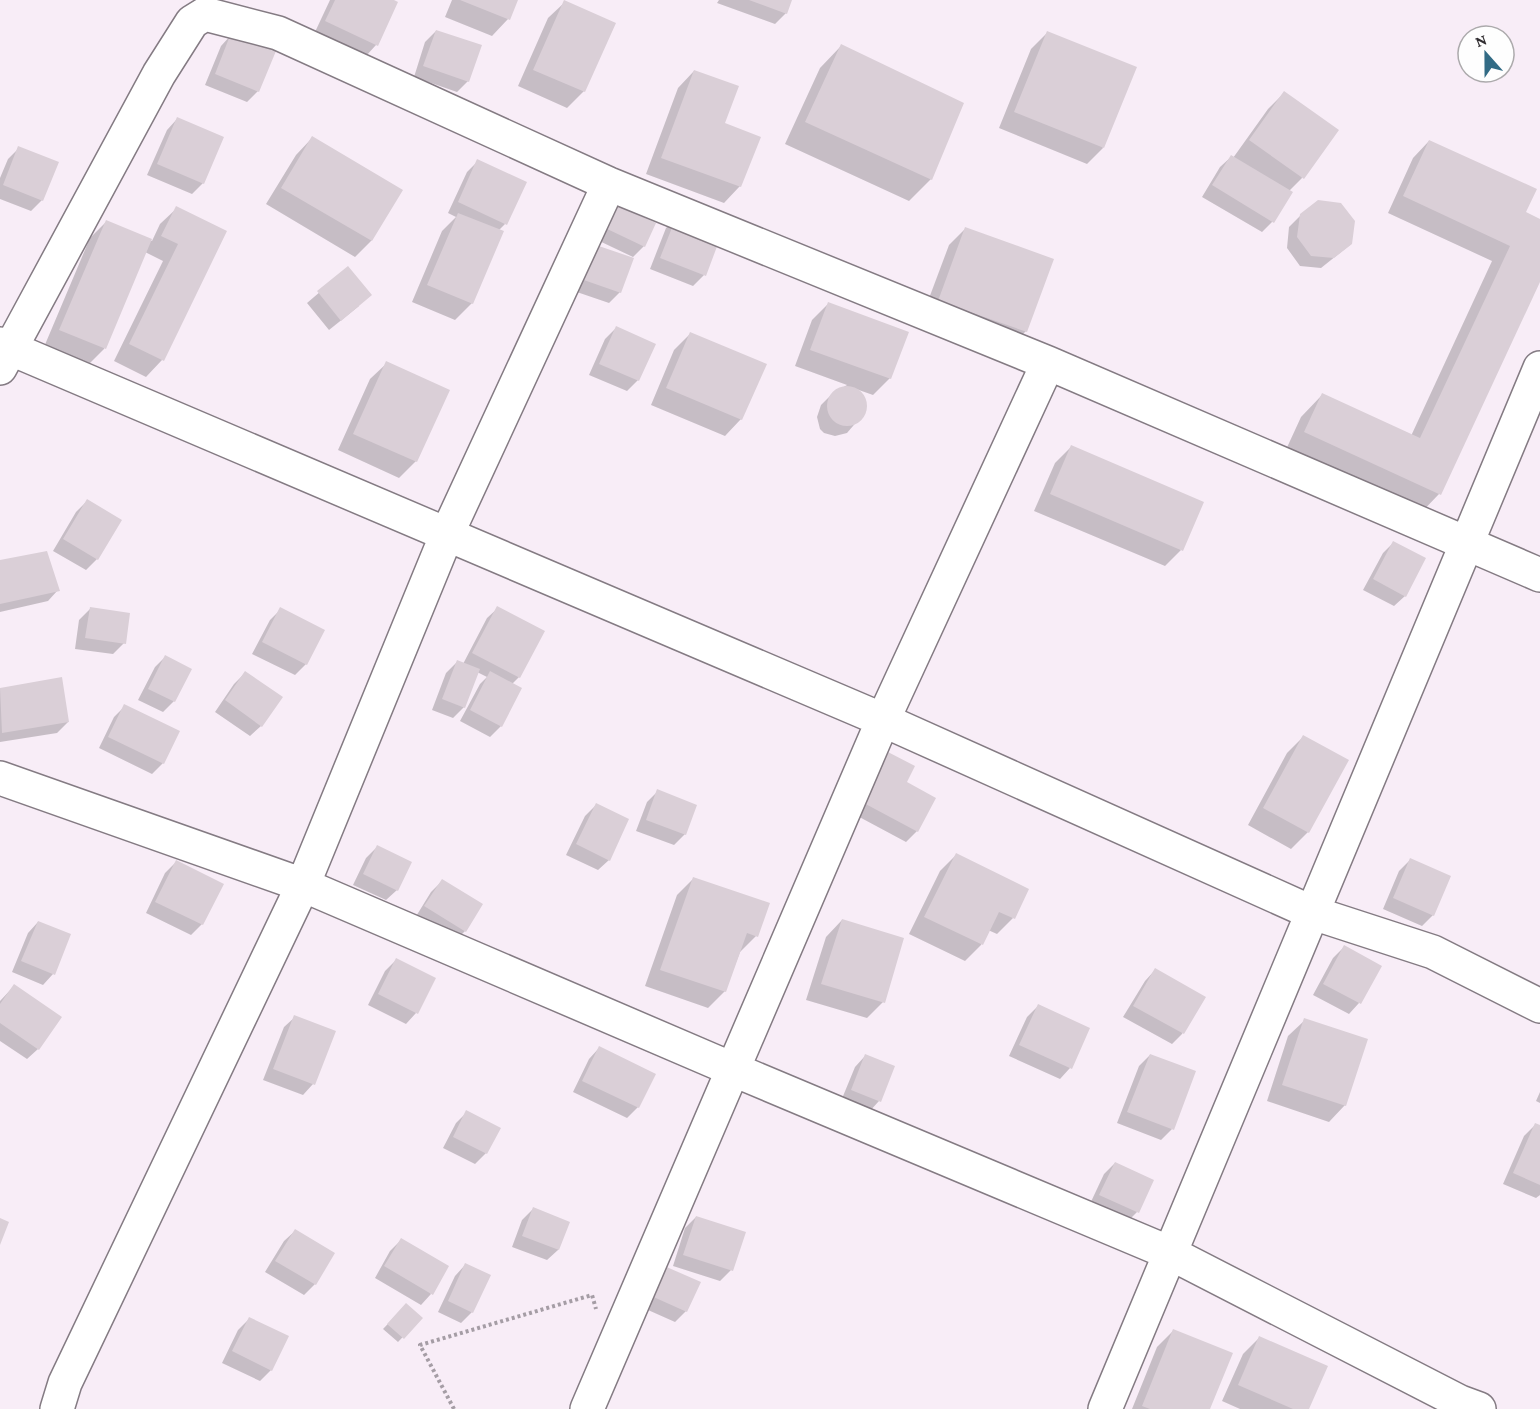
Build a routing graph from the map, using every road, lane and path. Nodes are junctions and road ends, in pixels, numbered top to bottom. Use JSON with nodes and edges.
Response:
{"nodes":[{"id":1,"x":609,"y":184,"type":"junction"},
{"id":2,"x":4,"y":354,"type":"edge"},
{"id":3,"x":1048,"y":363,"type":"junction"},
{"id":4,"x":1540,"y":368,"type":"edge"},
{"id":5,"x":447,"y":534,"type":"junction"},
{"id":6,"x":1467,"y":543,"type":"junction"},
{"id":7,"x":1540,"y":575,"type":"edge"},
{"id":8,"x":883,"y":720,"type":"junction"},
{"id":9,"x":0,"y":778,"type":"edge"},
{"id":10,"x":303,"y":885,"type":"junction"},
{"id":11,"x":1313,"y":913,"type":"junction"},
{"id":12,"x":1540,"y":1006,"type":"edge"},
{"id":13,"x":732,"y":1069,"type":"junction"},
{"id":14,"x":1170,"y":1253,"type":"junction"},
{"id":15,"x":598,"y":1316,"type":"dead end"},
{"id":16,"x":57,"y":1409,"type":"edge"},
{"id":17,"x":454,"y":1409,"type":"edge"},
{"id":18,"x":587,"y":1409,"type":"edge"},
{"id":19,"x":1105,"y":1409,"type":"edge"},
{"id":20,"x":1479,"y":1409,"type":"edge"}],
"edges":[{"from":1,"to":2,"type":"street"},
{"from":1,"to":3,"type":"street"},
{"from":1,"to":5,"type":"street"},
{"from":2,"to":5,"type":"street"},
{"from":3,"to":6,"type":"street"},
{"from":3,"to":8,"type":"street"},
{"from":4,"to":6,"type":"street"},
{"from":5,"to":8,"type":"street"},
{"from":5,"to":10,"type":"street"},
{"from":6,"to":7,"type":"street"},
{"from":6,"to":11,"type":"street"},
{"from":8,"to":11,"type":"street"},
{"from":8,"to":13,"type":"street"},
{"from":9,"to":10,"type":"street"},
{"from":10,"to":13,"type":"street"},
{"from":10,"to":16,"type":"street"},
{"from":11,"to":12,"type":"street"},
{"from":11,"to":14,"type":"street"},
{"from":13,"to":14,"type":"street"},
{"from":13,"to":18,"type":"street"},
{"from":14,"to":19,"type":"street"},
{"from":14,"to":20,"type":"street"},
{"from":15,"to":17,"type":"path"}]}
